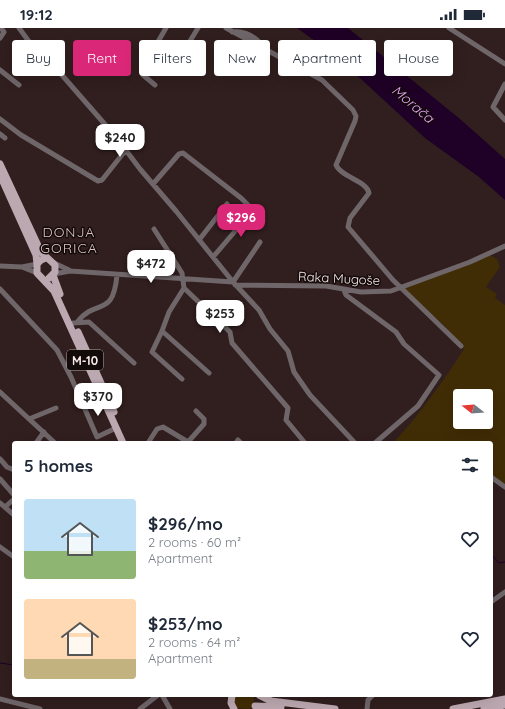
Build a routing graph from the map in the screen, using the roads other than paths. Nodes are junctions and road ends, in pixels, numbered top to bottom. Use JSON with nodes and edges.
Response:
{"nodes":[{"id":1,"x":1,"y":28,"type":"edge"},
{"id":2,"x":19,"y":28,"type":"edge"},
{"id":3,"x":166,"y":28,"type":"edge"},
{"id":4,"x":198,"y":28,"type":"edge"},
{"id":5,"x":226,"y":28,"type":"edge"},
{"id":6,"x":449,"y":28,"type":"edge"},
{"id":7,"x":0,"y":38,"type":"edge"},
{"id":8,"x":191,"y":40,"type":"edge"},
{"id":9,"x":505,"y":64,"type":"edge"},
{"id":10,"x":0,"y":70,"type":"edge"},
{"id":11,"x":155,"y":84,"type":"dead end"},
{"id":12,"x":505,"y":84,"type":"edge"},
{"id":13,"x":19,"y":85,"type":"dead end"},
{"id":14,"x":0,"y":120,"type":"edge"},
{"id":15,"x":505,"y":120,"type":"edge"},
{"id":16,"x":0,"y":134,"type":"edge"},
{"id":17,"x":5,"y":138,"type":"dead end"},
{"id":18,"x":126,"y":151,"type":"junction"},
{"id":19,"x":0,"y":164,"type":"edge"},
{"id":20,"x":0,"y":175,"type":"edge"},
{"id":21,"x":153,"y":184,"type":"junction"},
{"id":22,"x":227,"y":204,"type":"dead end"},
{"id":23,"x":154,"y":229,"type":"dead end"},
{"id":24,"x":199,"y":240,"type":"junction"},
{"id":25,"x":260,"y":242,"type":"dead end"},
{"id":26,"x":505,"y":246,"type":"edge"},
{"id":27,"x":213,"y":257,"type":"junction"},
{"id":28,"x":46,"y":258,"type":"junction"},
{"id":29,"x":54,"y":263,"type":"junction"},
{"id":30,"x":37,"y":264,"type":"junction"},
{"id":31,"x":0,"y":266,"type":"edge"},
{"id":32,"x":22,"y":267,"type":"junction"},
{"id":33,"x":70,"y":271,"type":"junction"},
{"id":34,"x":40,"y":275,"type":"junction"},
{"id":35,"x":54,"y":275,"type":"junction"},
{"id":36,"x":118,"y":275,"type":"junction"},
{"id":37,"x":183,"y":278,"type":"junction"},
{"id":38,"x":234,"y":283,"type":"junction"},
{"id":39,"x":184,"y":288,"type":"junction"},
{"id":40,"x":402,"y":288,"type":"junction"},
{"id":41,"x":0,"y":289,"type":"edge"},
{"id":42,"x":344,"y":290,"type":"junction"},
{"id":43,"x":76,"y":322,"type":"junction"},
{"id":44,"x":162,"y":331,"type":"junction"},
{"id":45,"x":462,"y":346,"type":"dead end"},
{"id":46,"x":134,"y":363,"type":"dead end"},
{"id":47,"x":209,"y":373,"type":"dead end"},
{"id":48,"x":182,"y":379,"type":"dead end"},
{"id":49,"x":0,"y":392,"type":"edge"},
{"id":50,"x":56,"y":408,"type":"dead end"},
{"id":51,"x":196,"y":411,"type":"dead end"},
{"id":52,"x":29,"y":419,"type":"junction"},
{"id":53,"x":116,"y":428,"type":"junction"},
{"id":54,"x":44,"y":432,"type":"junction"},
{"id":55,"x":37,"y":441,"type":"edge"},
{"id":56,"x":53,"y":441,"type":"edge"},
{"id":57,"x":122,"y":441,"type":"edge"},
{"id":58,"x":128,"y":441,"type":"edge"},
{"id":59,"x":149,"y":441,"type":"edge"},
{"id":60,"x":186,"y":441,"type":"edge"},
{"id":61,"x":189,"y":441,"type":"edge"},
{"id":62,"x":303,"y":441,"type":"edge"},
{"id":63,"x":353,"y":441,"type":"edge"},
{"id":64,"x":377,"y":441,"type":"edge"},
{"id":65,"x":0,"y":459,"type":"edge"},
{"id":66,"x":12,"y":469,"type":"edge"},
{"id":67,"x":493,"y":478,"type":"edge"},
{"id":68,"x":0,"y":479,"type":"edge"},
{"id":69,"x":505,"y":487,"type":"edge"},
{"id":70,"x":12,"y":493,"type":"edge"},
{"id":71,"x":12,"y":500,"type":"edge"},
{"id":72,"x":0,"y":503,"type":"edge"},
{"id":73,"x":5,"y":507,"type":"junction"},
{"id":74,"x":12,"y":513,"type":"edge"},
{"id":75,"x":0,"y":547,"type":"edge"},
{"id":76,"x":12,"y":556,"type":"edge"},
{"id":77,"x":505,"y":592,"type":"edge"},
{"id":78,"x":493,"y":601,"type":"edge"},
{"id":79,"x":155,"y":697,"type":"edge"},
{"id":80,"x":163,"y":697,"type":"edge"},
{"id":81,"x":232,"y":697,"type":"edge"},
{"id":82,"x":256,"y":697,"type":"edge"},
{"id":83,"x":262,"y":697,"type":"edge"},
{"id":84,"x":371,"y":697,"type":"edge"},
{"id":85,"x":0,"y":699,"type":"edge"},
{"id":86,"x":505,"y":699,"type":"edge"},
{"id":87,"x":505,"y":705,"type":"edge"},
{"id":88,"x":254,"y":707,"type":"edge"},
{"id":89,"x":277,"y":708,"type":"edge"},
{"id":90,"x":40,"y":709,"type":"edge"},
{"id":91,"x":140,"y":709,"type":"edge"},
{"id":92,"x":170,"y":709,"type":"edge"},
{"id":93,"x":234,"y":709,"type":"edge"},
{"id":94,"x":298,"y":709,"type":"edge"},
{"id":95,"x":336,"y":709,"type":"edge"},
{"id":96,"x":367,"y":709,"type":"edge"},
{"id":97,"x":453,"y":709,"type":"edge"},
{"id":98,"x":484,"y":709,"type":"edge"}],
"edges":[{"from":1,"to":7,"type":"street"},
{"from":2,"to":18,"type":"street"},
{"from":3,"to":11,"type":"street"},
{"from":4,"to":8,"type":"street"},
{"from":5,"to":40,"type":"street"},
{"from":6,"to":9,"type":"street"},
{"from":10,"to":13,"type":"street"},
{"from":12,"to":15,"type":"street"},
{"from":14,"to":18,"type":"street"},
{"from":16,"to":17,"type":"street"},
{"from":18,"to":21,"type":"street"},
{"from":19,"to":28,"type":"main road"},
{"from":20,"to":30,"type":"main road"},
{"from":21,"to":24,"type":"street"},
{"from":21,"to":27,"type":"street"},
{"from":22,"to":24,"type":"street"},
{"from":23,"to":37,"type":"street"},
{"from":24,"to":27,"type":"street"},
{"from":25,"to":38,"type":"street"},
{"from":26,"to":40,"type":"street","name":"Raka Mugoše"},
{"from":27,"to":38,"type":"street"},
{"from":28,"to":29,"type":"main road"},
{"from":28,"to":30,"type":"main road"},
{"from":29,"to":33,"type":"street","name":"Raka Mugoše"},
{"from":29,"to":35,"type":"main road","number":"M-10"},
{"from":30,"to":32,"type":"street"},
{"from":30,"to":34,"type":"main road"},
{"from":31,"to":32,"type":"street"},
{"from":32,"to":34,"type":"street"},
{"from":33,"to":35,"type":"street","name":"Raka Mugoše"},
{"from":33,"to":36,"type":"street","name":"Raka Mugoše"},
{"from":34,"to":35,"type":"main road"},
{"from":34,"to":53,"type":"main road","number":"M-10"},
{"from":35,"to":43,"type":"main road","number":"M-10"},
{"from":36,"to":37,"type":"street","name":"Raka Mugoše"},
{"from":36,"to":43,"type":"street"},
{"from":37,"to":38,"type":"street","name":"Raka Mugoše"},
{"from":37,"to":39,"type":"street"},
{"from":38,"to":42,"type":"street","name":"Raka Mugoše"},
{"from":38,"to":63,"type":"street"},
{"from":39,"to":44,"type":"street"},
{"from":39,"to":62,"type":"street"},
{"from":40,"to":42,"type":"street","name":"Raka Mugoše"},
{"from":40,"to":45,"type":"street"},
{"from":41,"to":53,"type":"street"},
{"from":42,"to":64,"type":"street"},
{"from":43,"to":46,"type":"street"},
{"from":43,"to":58,"type":"main road","number":"M-10"},
{"from":44,"to":47,"type":"street"},
{"from":44,"to":48,"type":"street"},
{"from":49,"to":52,"type":"street"},
{"from":50,"to":52,"type":"street"},
{"from":51,"to":61,"type":"street"},
{"from":52,"to":54,"type":"street"},
{"from":53,"to":57,"type":"main road","number":"M-10"},
{"from":54,"to":55,"type":"street"},
{"from":54,"to":56,"type":"street"},
{"from":59,"to":60,"type":"street"},
{"from":65,"to":66,"type":"street"},
{"from":67,"to":69,"type":"street"},
{"from":68,"to":70,"type":"street"},
{"from":71,"to":73,"type":"street"},
{"from":72,"to":73,"type":"street"},
{"from":73,"to":74,"type":"street"},
{"from":75,"to":76,"type":"street"},
{"from":77,"to":78,"type":"street"},
{"from":79,"to":91,"type":"street"},
{"from":80,"to":92,"type":"street"},
{"from":81,"to":93,"type":"main road"},
{"from":82,"to":88,"type":"main road"},
{"from":83,"to":95,"type":"main road"},
{"from":84,"to":96,"type":"street"},
{"from":85,"to":90,"type":"street"},
{"from":86,"to":97,"type":"main road"},
{"from":87,"to":98,"type":"main road"},
{"from":88,"to":89,"type":"main road"},
{"from":89,"to":94,"type":"main road"}]}
